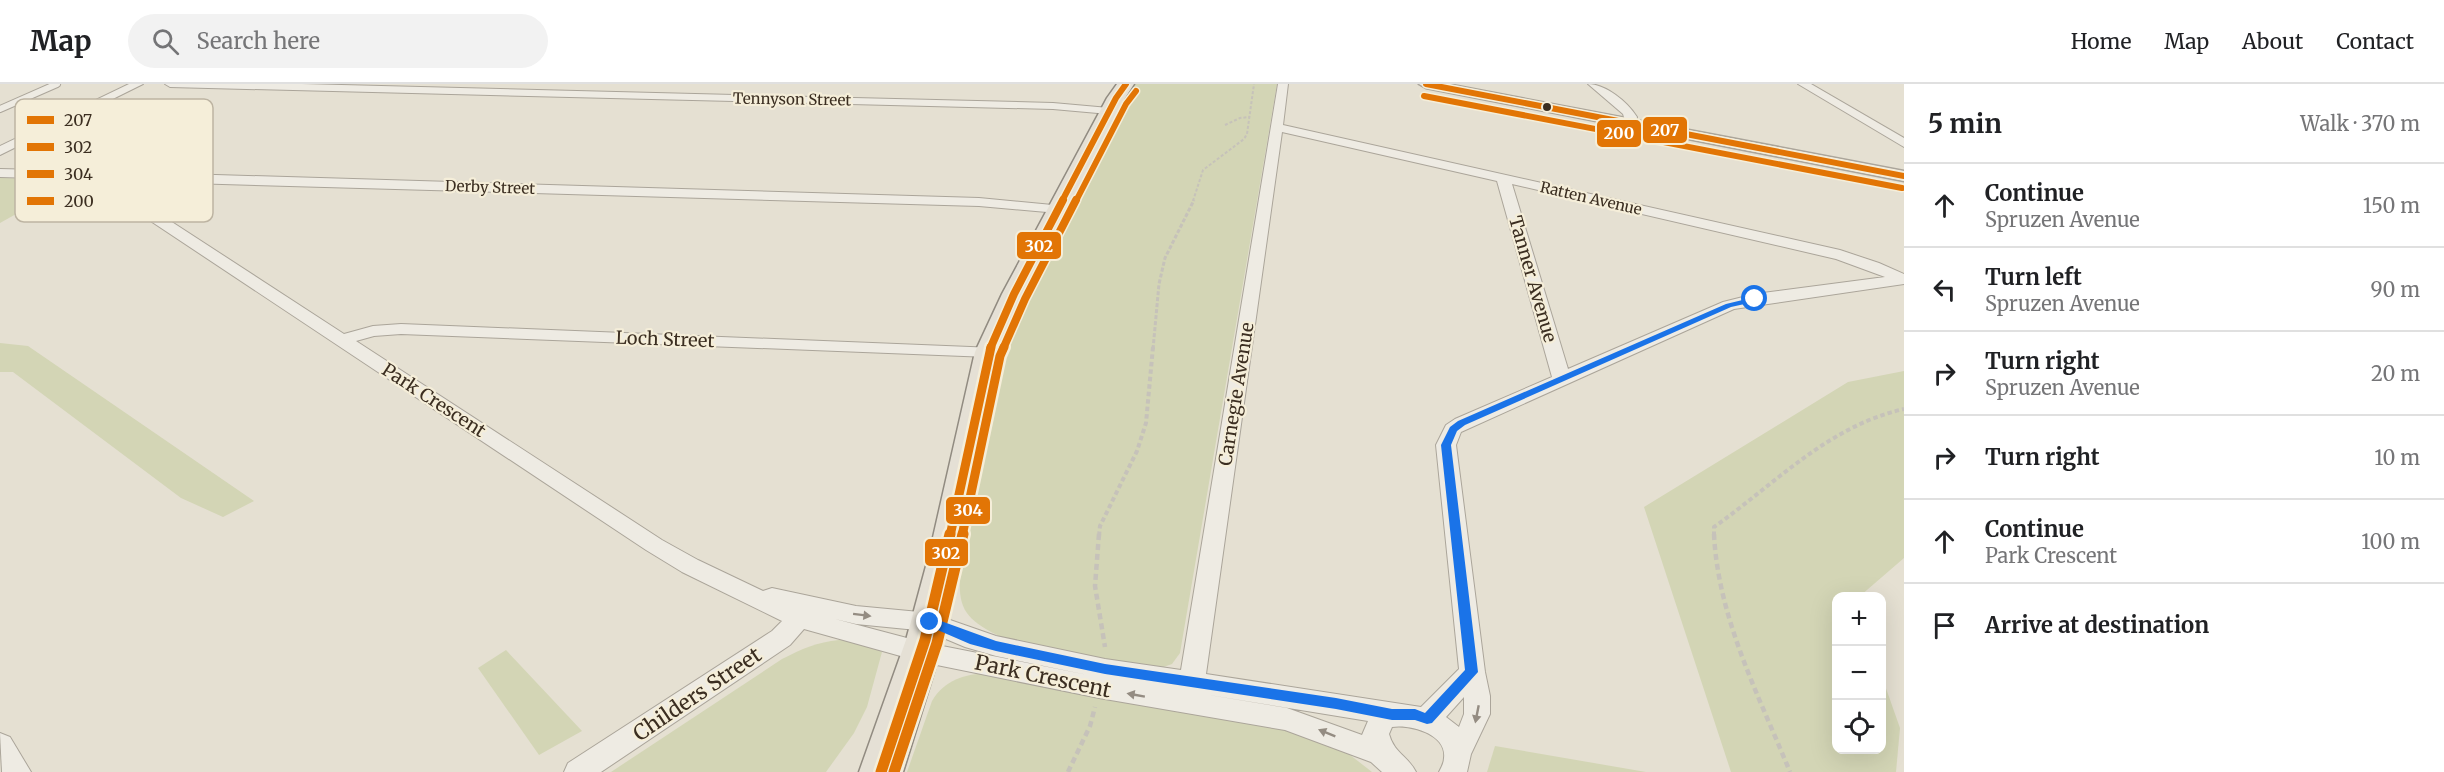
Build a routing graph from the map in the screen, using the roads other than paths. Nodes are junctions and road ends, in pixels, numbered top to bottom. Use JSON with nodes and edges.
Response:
{"nodes":[{"id":1,"x":57,"y":84,"type":"edge"},
{"id":2,"x":138,"y":84,"type":"edge"},
{"id":3,"x":170,"y":84,"type":"edge"},
{"id":4,"x":1126,"y":84,"type":"edge"},
{"id":5,"x":1283,"y":84,"type":"edge"},
{"id":6,"x":1426,"y":84,"type":"edge"},
{"id":7,"x":1593,"y":84,"type":"edge"},
{"id":8,"x":1803,"y":84,"type":"edge"},
{"id":9,"x":23,"y":99,"type":"edge"},
{"id":10,"x":107,"y":99,"type":"edge"},
{"id":11,"x":15,"y":102,"type":"edge"},
{"id":12,"x":0,"y":109,"type":"edge"},
{"id":13,"x":1110,"y":109,"type":"junction"},
{"id":14,"x":1631,"y":124,"type":"junction"},
{"id":15,"x":1276,"y":127,"type":"junction"},
{"id":16,"x":1904,"y":143,"type":"edge"},
{"id":17,"x":15,"y":144,"type":"edge"},
{"id":18,"x":0,"y":151,"type":"edge"},
{"id":19,"x":0,"y":173,"type":"edge"},
{"id":20,"x":15,"y":173,"type":"edge"},
{"id":21,"x":1904,"y":176,"type":"edge"},
{"id":22,"x":1503,"y":178,"type":"junction"},
{"id":23,"x":213,"y":179,"type":"edge"},
{"id":24,"x":1060,"y":206,"type":"junction"},
{"id":25,"x":162,"y":222,"type":"edge"},
{"id":26,"x":1901,"y":281,"type":"edge"},
{"id":27,"x":342,"y":340,"type":"junction"},
{"id":28,"x":989,"y":352,"type":"junction"},
{"id":29,"x":1563,"y":381,"type":"junction"},
{"id":30,"x":802,"y":611,"type":"junction"},
{"id":31,"x":926,"y":638,"type":"junction"},
{"id":32,"x":1472,"y":672,"type":"junction"},
{"id":33,"x":1190,"y":694,"type":"junction"},
{"id":34,"x":1392,"y":715,"type":"junction"},
{"id":35,"x":1427,"y":719,"type":"junction"},
{"id":36,"x":0,"y":746,"type":"edge"},
{"id":37,"x":1456,"y":762,"type":"edge"},
{"id":38,"x":1392,"y":765,"type":"edge"},
{"id":39,"x":17,"y":772,"type":"edge"},
{"id":40,"x":578,"y":772,"type":"edge"},
{"id":41,"x":881,"y":772,"type":"edge"}],
"edges":[{"from":1,"to":9,"type":"lane"},
{"from":2,"to":10,"type":"street"},
{"from":3,"to":13,"type":"street","name":"Tennyson Street"},
{"from":4,"to":13,"type":"main road"},
{"from":5,"to":15,"type":"street","name":"Carnegie Avenue"},
{"from":6,"to":14,"type":"street"},
{"from":7,"to":14,"type":"street"},
{"from":8,"to":16,"type":"street"},
{"from":11,"to":12,"type":"lane"},
{"from":13,"to":24,"type":"main road"},
{"from":14,"to":21,"type":"street"},
{"from":15,"to":22,"type":"street","name":"Ratten Avenue"},
{"from":15,"to":33,"type":"street","name":"Carnegie Avenue"},
{"from":17,"to":18,"type":"street"},
{"from":19,"to":20,"type":"street","name":"Derby Street"},
{"from":22,"to":26,"type":"street","name":"Ratten Avenue"},
{"from":22,"to":29,"type":"street","name":"Tanner Avenue"},
{"from":23,"to":24,"type":"street","name":"Derby Street"},
{"from":24,"to":28,"type":"main road"},
{"from":25,"to":27,"type":"street","name":"Park Crescent"},
{"from":26,"to":29,"type":"street"},
{"from":27,"to":28,"type":"street","name":"Loch Street"},
{"from":27,"to":30,"type":"street","name":"Park Crescent"},
{"from":28,"to":31,"type":"main road"},
{"from":29,"to":32,"type":"street"},
{"from":30,"to":31,"type":"street","name":"Park Crescent"},
{"from":30,"to":40,"type":"street","name":"Childers Street"},
{"from":31,"to":33,"type":"street","name":"Park Crescent"},
{"from":31,"to":41,"type":"main road"},
{"from":32,"to":35,"type":"street"},
{"from":32,"to":37,"type":"street","one_way":true},
{"from":33,"to":34,"type":"street","name":"Park Crescent"},
{"from":38,"to":33,"type":"street","name":"Park Crescent","one_way":true},
{"from":34,"to":35,"type":"street","name":"Park Crescent"},
{"from":34,"to":38,"type":"street"},
{"from":35,"to":37,"type":"street"},
{"from":36,"to":39,"type":"street"}]}
